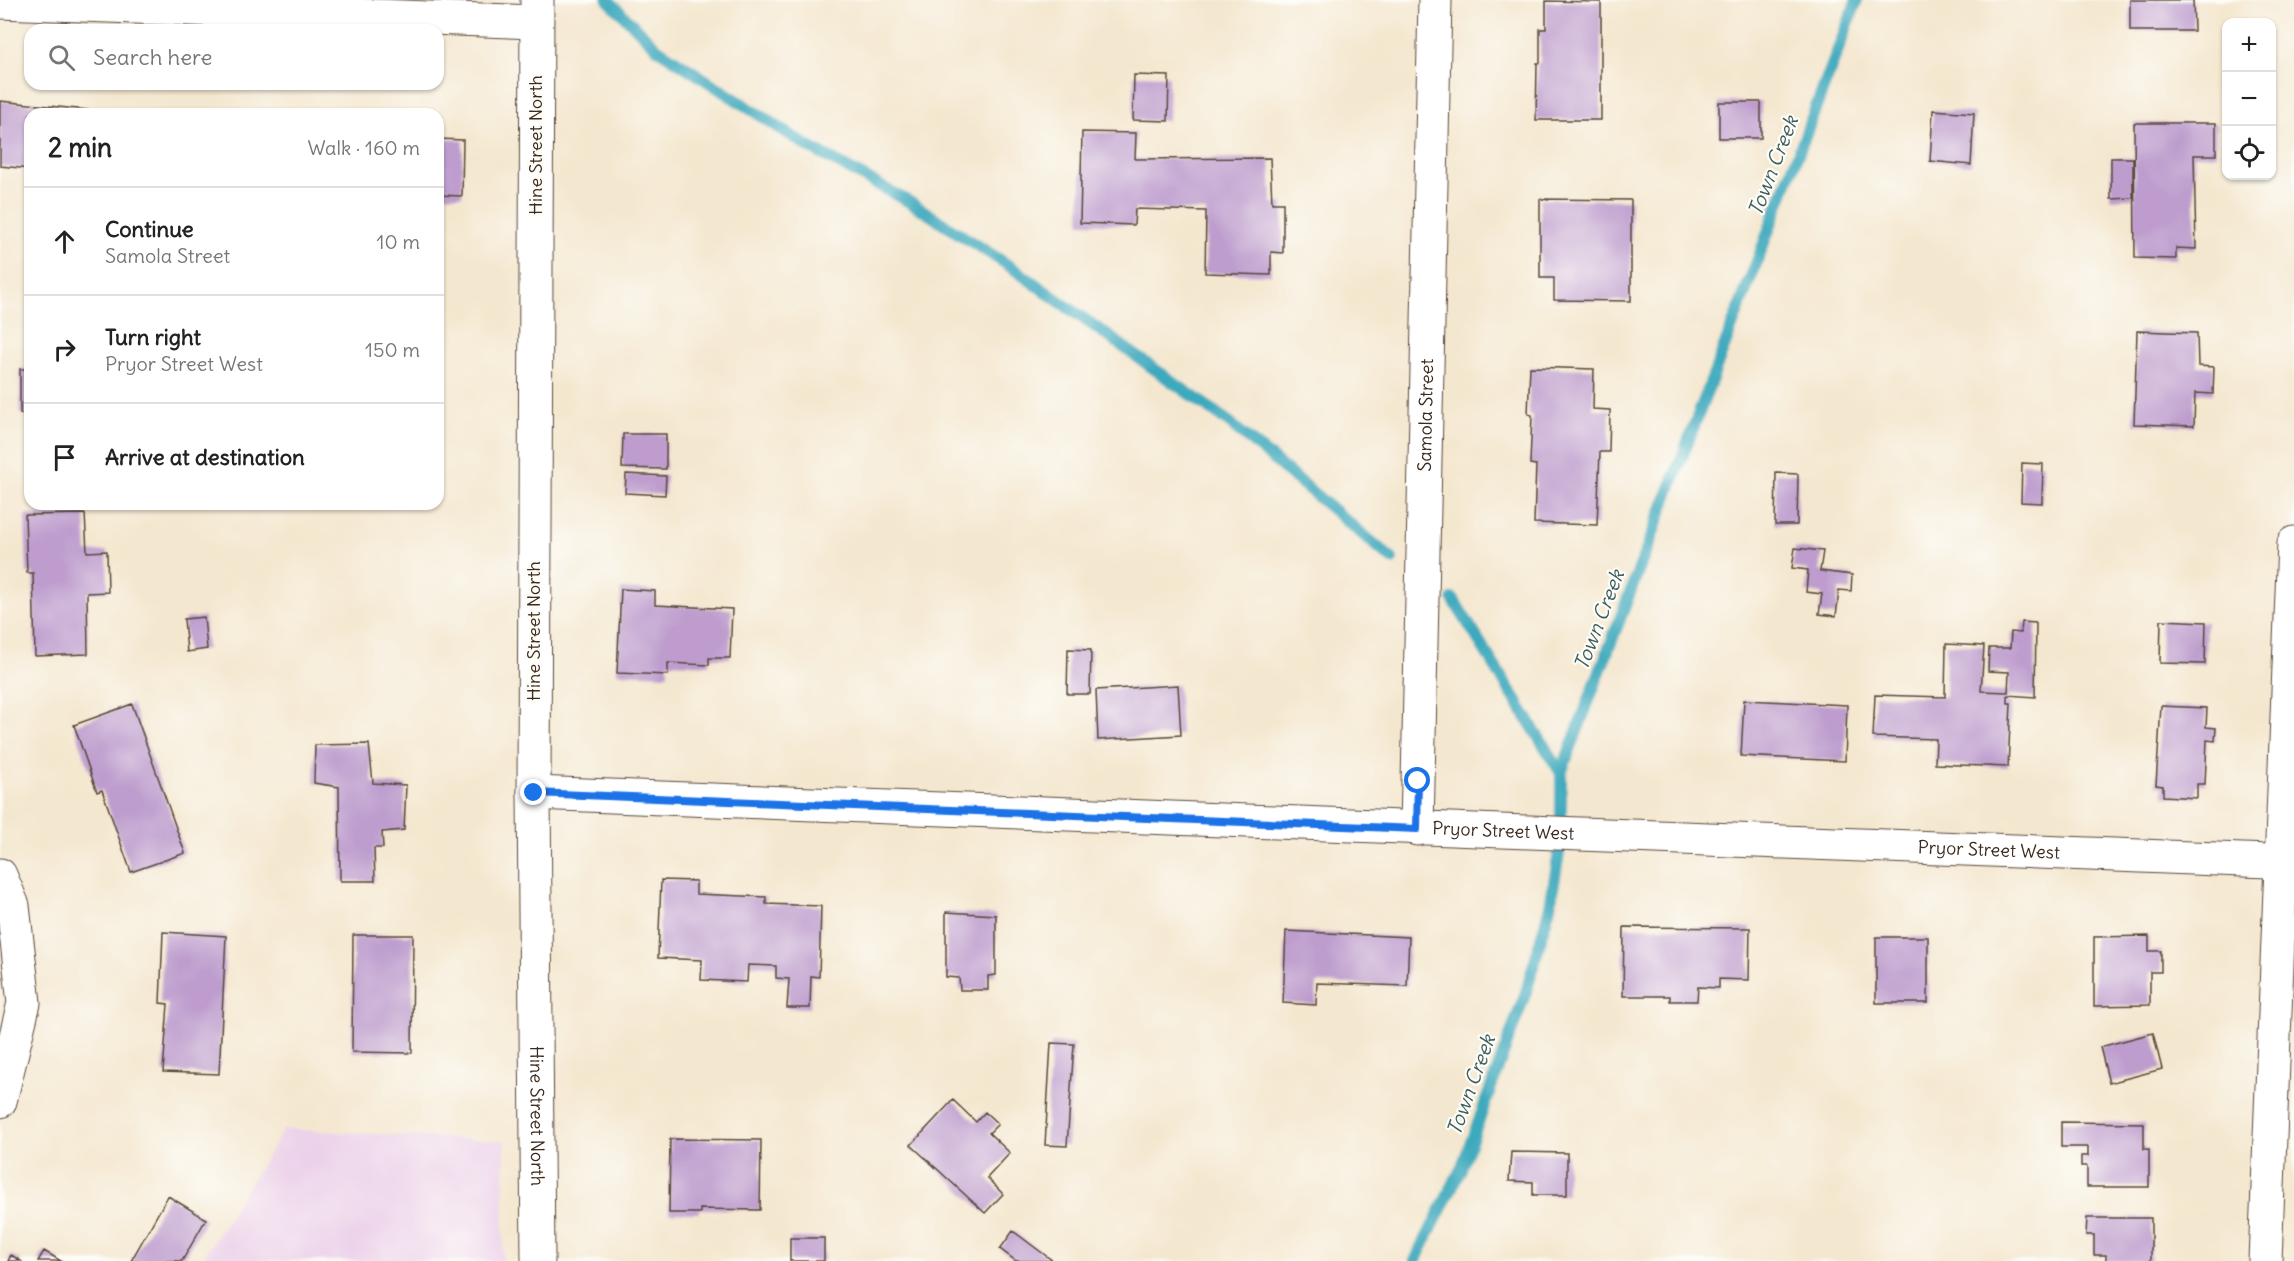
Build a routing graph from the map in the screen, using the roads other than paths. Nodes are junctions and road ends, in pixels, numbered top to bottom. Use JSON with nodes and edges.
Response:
{"nodes":[{"id":1,"x":1435,"y":0,"type":"edge"},
{"id":2,"x":0,"y":2,"type":"edge"},
{"id":3,"x":537,"y":11,"type":"edge"},
{"id":4,"x":2294,"y":543,"type":"edge"},
{"id":5,"x":534,"y":793,"type":"junction"},
{"id":6,"x":1417,"y":829,"type":"junction"},
{"id":7,"x":2288,"y":861,"type":"edge"},
{"id":8,"x":0,"y":875,"type":"edge"},
{"id":9,"x":0,"y":1101,"type":"edge"},
{"id":10,"x":538,"y":1261,"type":"edge"},
{"id":11,"x":2265,"y":1261,"type":"edge"}],
"edges":[{"from":1,"to":6,"type":"street","name":"Samola Street"},
{"from":2,"to":3,"type":"street"},
{"from":3,"to":5,"type":"street","name":"Hine Street North"},
{"from":4,"to":7,"type":"street"},
{"from":5,"to":6,"type":"street","name":"Pryor Street West"},
{"from":5,"to":10,"type":"street","name":"Hine Street North"},
{"from":6,"to":7,"type":"street","name":"Pryor Street West"},
{"from":7,"to":11,"type":"street"},
{"from":8,"to":9,"type":"street"}]}
